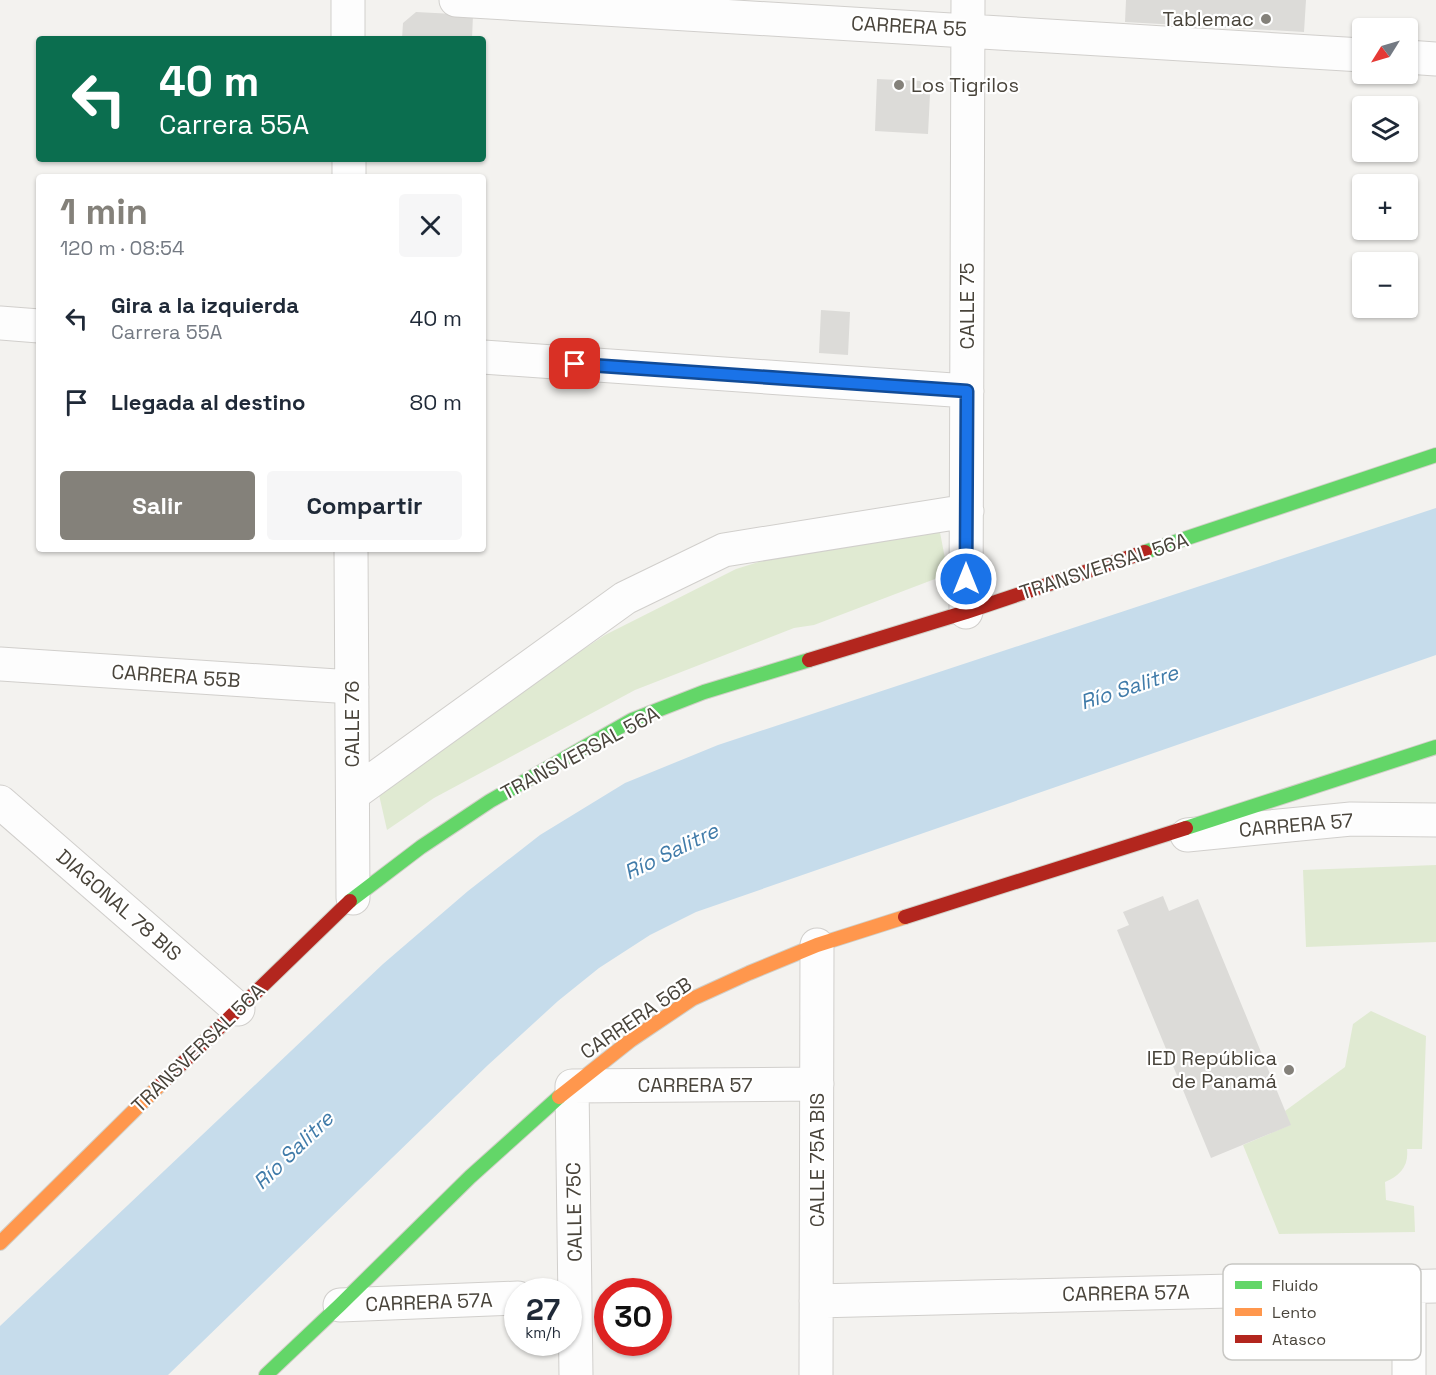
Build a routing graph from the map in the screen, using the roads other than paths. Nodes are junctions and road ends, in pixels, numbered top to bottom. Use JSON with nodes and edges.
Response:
{"nodes":[{"id":1,"x":348,"y":0,"type":"edge"},
{"id":2,"x":456,"y":0,"type":"edge"},
{"id":3,"x":968,"y":15,"type":"edge"},
{"id":4,"x":348,"y":36,"type":"edge"},
{"id":5,"x":1352,"y":54,"type":"edge"},
{"id":6,"x":1418,"y":58,"type":"edge"},
{"id":7,"x":1436,"y":59,"type":"edge"},
{"id":8,"x":0,"y":323,"type":"edge"},
{"id":9,"x":36,"y":326,"type":"edge"},
{"id":10,"x":486,"y":357,"type":"edge"},
{"id":11,"x":967,"y":391,"type":"junction"},
{"id":12,"x":1436,"y":455,"type":"edge"},
{"id":13,"x":967,"y":511,"type":"junction"},
{"id":14,"x":351,"y":552,"type":"edge"},
{"id":15,"x":966,"y":612,"type":"junction"},
{"id":16,"x":0,"y":664,"type":"edge"},
{"id":17,"x":352,"y":687,"type":"junction"},
{"id":18,"x":1436,"y":747,"type":"edge"},
{"id":19,"x":353,"y":794,"type":"junction"},
{"id":20,"x":0,"y":802,"type":"edge"},
{"id":21,"x":1436,"y":820,"type":"edge"},
{"id":22,"x":1156,"y":838,"type":"junction"},
{"id":23,"x":353,"y":898,"type":"junction"},
{"id":24,"x":817,"y":945,"type":"junction"},
{"id":25,"x":238,"y":1009,"type":"junction"},
{"id":26,"x":817,"y":1084,"type":"junction"},
{"id":27,"x":572,"y":1086,"type":"junction"},
{"id":28,"x":0,"y":1243,"type":"edge"},
{"id":29,"x":572,"y":1278,"type":"edge"},
{"id":30,"x":1223,"y":1291,"type":"edge"},
{"id":31,"x":504,"y":1299,"type":"edge"},
{"id":32,"x":816,"y":1300,"type":"junction"},
{"id":33,"x":340,"y":1305,"type":"junction"},
{"id":34,"x":575,"y":1356,"type":"edge"},
{"id":35,"x":1411,"y":1360,"type":"edge"},
{"id":36,"x":266,"y":1375,"type":"edge"},
{"id":37,"x":576,"y":1375,"type":"edge"},
{"id":38,"x":816,"y":1375,"type":"edge"},
{"id":39,"x":1409,"y":1375,"type":"edge"}],
"edges":[{"from":1,"to":4,"type":"street"},
{"from":2,"to":3,"type":"street","name":"CARRERA 55"},
{"from":3,"to":5,"type":"street","name":"CARRERA 55"},
{"from":3,"to":11,"type":"street","name":"CALLE 75"},
{"from":6,"to":7,"type":"street"},
{"from":8,"to":9,"type":"street"},
{"from":10,"to":11,"type":"street"},
{"from":11,"to":13,"type":"street","name":"CALLE 75"},
{"from":12,"to":15,"type":"main road","name":"TRANSVERSAL 56A"},
{"from":13,"to":15,"type":"street","name":"CALLE 75"},
{"from":13,"to":19,"type":"street"},
{"from":14,"to":17,"type":"street","name":"CALLE 76"},
{"from":15,"to":23,"type":"main road","name":"TRANSVERSAL 56A"},
{"from":16,"to":17,"type":"street","name":"CARRERA 55B"},
{"from":17,"to":19,"type":"street","name":"CALLE 76"},
{"from":18,"to":22,"type":"main road"},
{"from":19,"to":23,"type":"street","name":"CALLE 76"},
{"from":20,"to":25,"type":"street","name":"DIAGONAL 78 BIS"},
{"from":21,"to":22,"type":"street","name":"CARRERA 57"},
{"from":22,"to":24,"type":"main road","name":"CARRERA 56B"},
{"from":23,"to":25,"type":"main road","name":"TRANSVERSAL 56A"},
{"from":24,"to":26,"type":"street","name":"CALLE 75A BIS"},
{"from":24,"to":27,"type":"main road","name":"CARRERA 56B"},
{"from":25,"to":28,"type":"main road","name":"TRANSVERSAL 56A"},
{"from":26,"to":27,"type":"street","name":"CARRERA 57"},
{"from":26,"to":32,"type":"street","name":"CALLE 75A BIS"},
{"from":27,"to":29,"type":"street","name":"CALLE 75C"},
{"from":27,"to":33,"type":"main road","name":"CARRERA 56B"},
{"from":30,"to":32,"type":"street","name":"CARRERA 57A"},
{"from":31,"to":33,"type":"street","name":"CARRERA 57A"},
{"from":32,"to":38,"type":"street","name":"CALLE 75A BIS"},
{"from":33,"to":36,"type":"main road","name":"CARRERA 56B"},
{"from":34,"to":37,"type":"street","name":"CALLE 75C"},
{"from":35,"to":39,"type":"street"}]}
